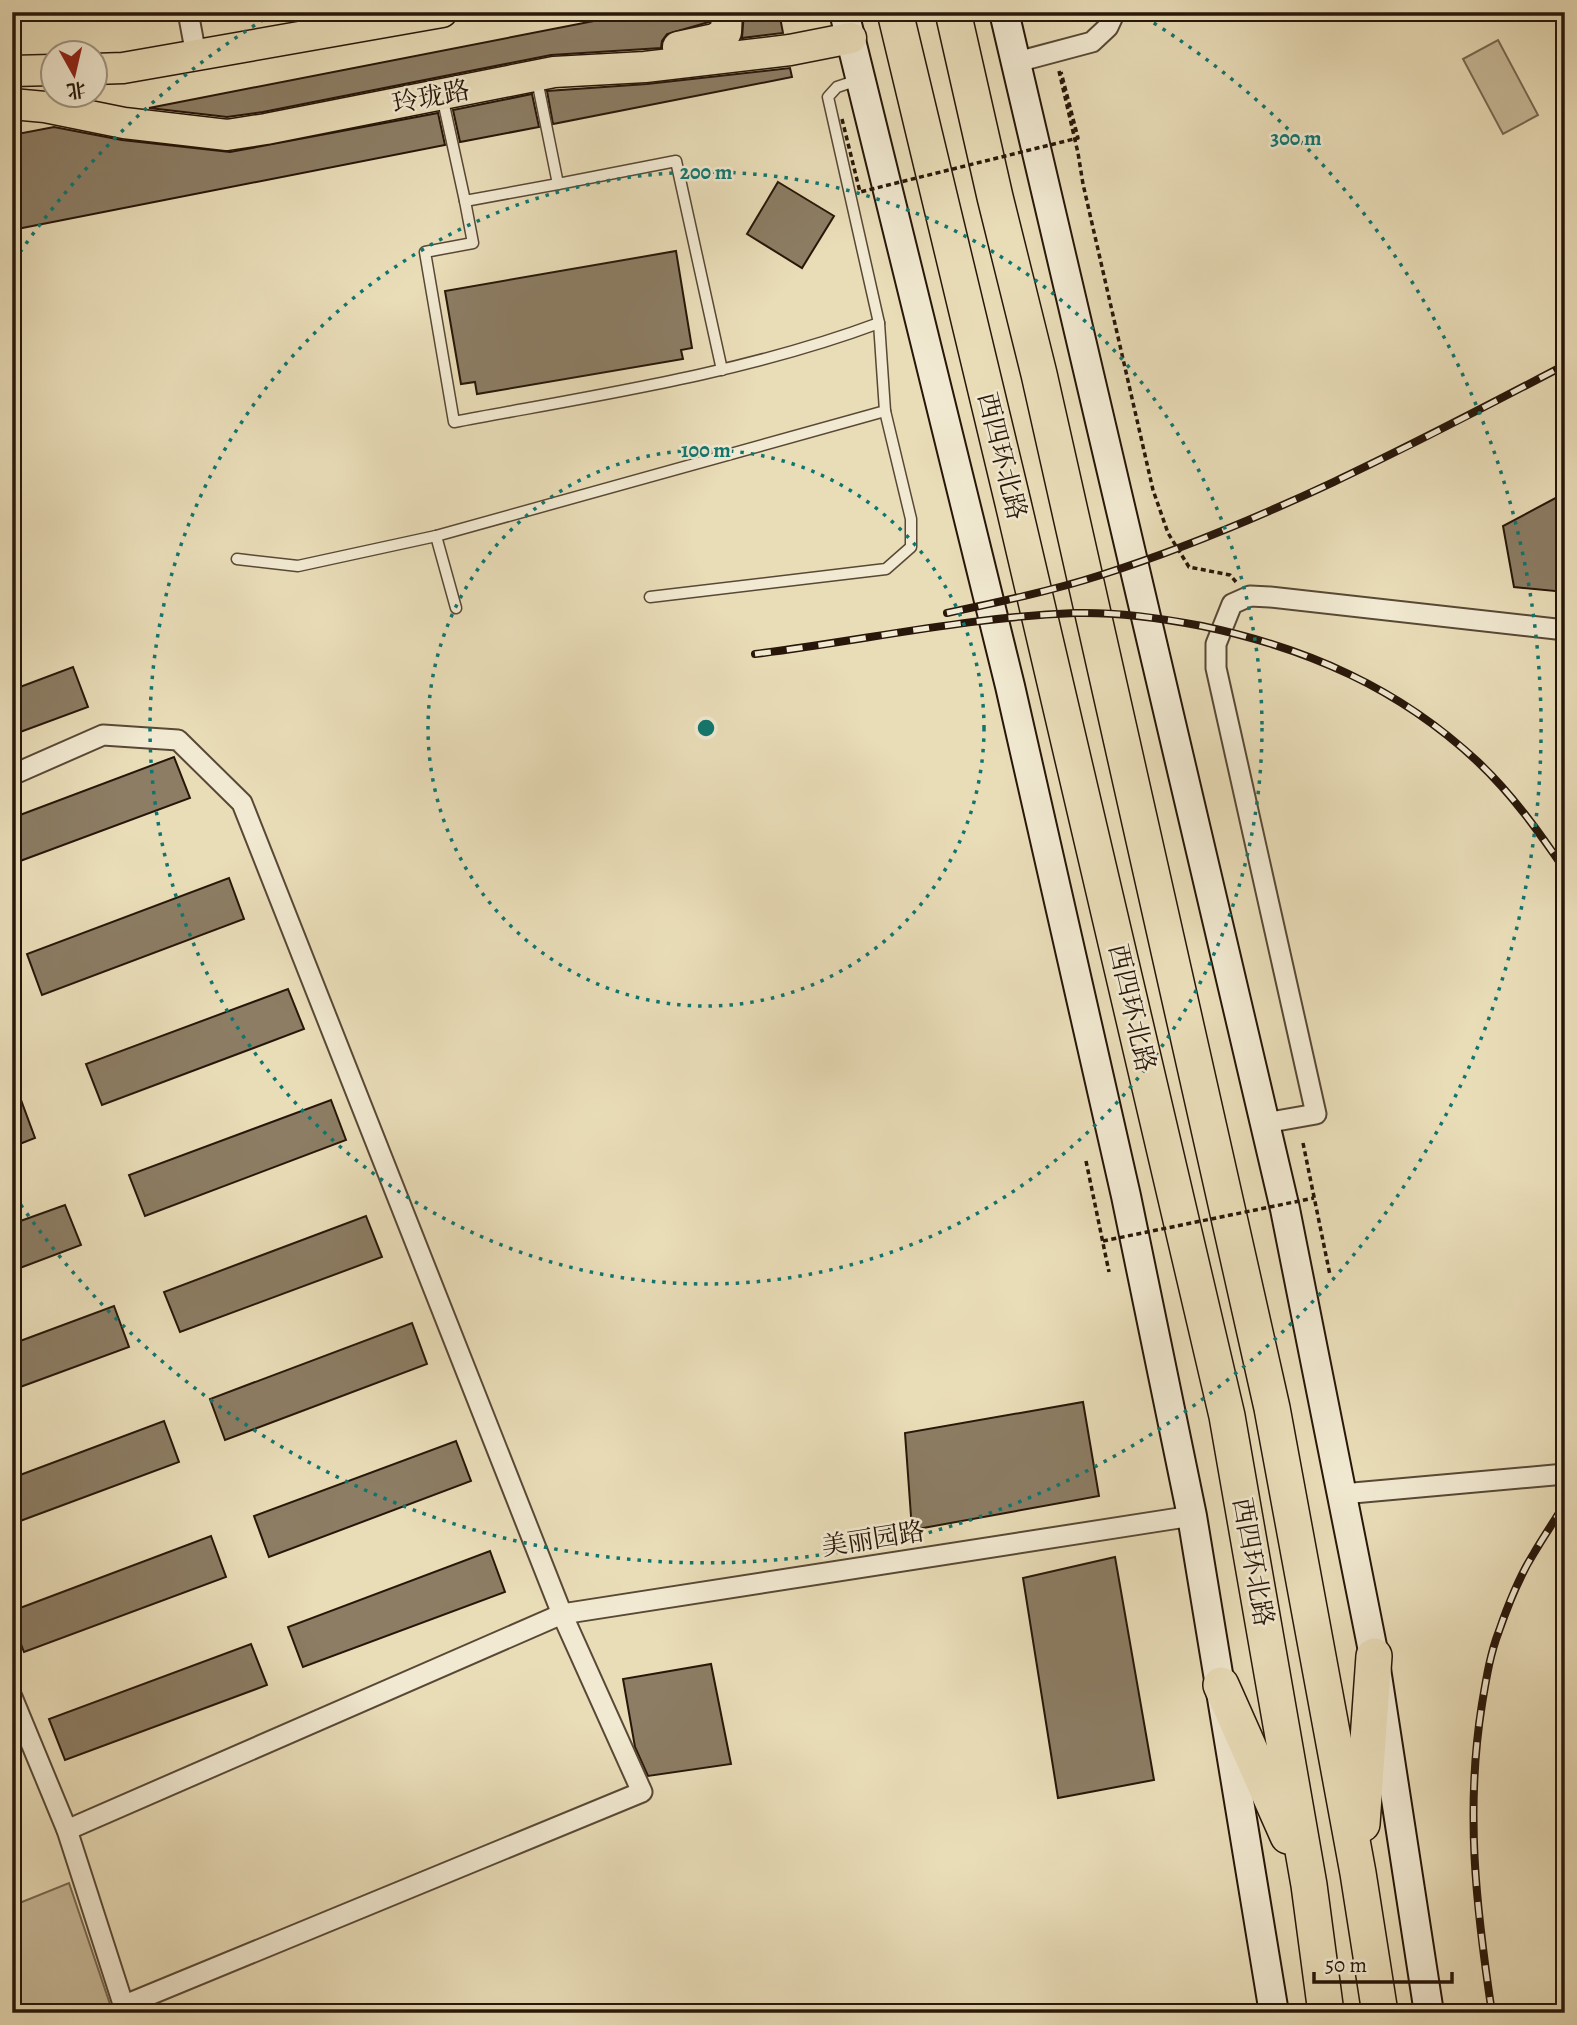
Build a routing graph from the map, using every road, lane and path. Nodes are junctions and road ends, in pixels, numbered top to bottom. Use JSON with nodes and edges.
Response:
{"nodes":[{"id":1,"x":188,"y":12,"type":"edge"},
{"id":2,"x":442,"y":12,"type":"edge"},
{"id":3,"x":727,"y":12,"type":"edge"},
{"id":4,"x":895,"y":12,"type":"edge"},
{"id":5,"x":953,"y":12,"type":"edge"},
{"id":6,"x":1004,"y":12,"type":"edge"},
{"id":7,"x":1115,"y":12,"type":"edge"},
{"id":8,"x":847,"y":25,"type":"edge"},
{"id":9,"x":1048,"y":54,"type":"junction"},
{"id":10,"x":196,"y":55,"type":"junction"},
{"id":11,"x":1017,"y":62,"type":"junction"},
{"id":12,"x":108,"y":69,"type":"edge"},
{"id":13,"x":38,"y":70,"type":"edge"},
{"id":14,"x":12,"y":71,"type":"edge"},
{"id":15,"x":1061,"y":72,"type":"dead end"},
{"id":16,"x":545,"y":74,"type":"junction"},
{"id":17,"x":860,"y":79,"type":"junction"},
{"id":18,"x":442,"y":94,"type":"junction"},
{"id":19,"x":13,"y":102,"type":"edge"},
{"id":20,"x":842,"y":119,"type":"dead end"},
{"id":21,"x":558,"y":184,"type":"junction"},
{"id":22,"x":465,"y":201,"type":"junction"},
{"id":23,"x":879,"y":323,"type":"junction"},
{"id":24,"x":722,"y":370,"type":"junction"},
{"id":25,"x":885,"y":411,"type":"junction"},
{"id":26,"x":436,"y":536,"type":"junction"},
{"id":27,"x":237,"y":559,"type":"dead end"},
{"id":28,"x":1250,"y":596,"type":"junction"},
{"id":29,"x":650,"y":597,"type":"dead end"},
{"id":30,"x":456,"y":608,"type":"dead end"},
{"id":31,"x":1565,"y":630,"type":"edge"},
{"id":32,"x":12,"y":775,"type":"edge"},
{"id":33,"x":1265,"y":1123,"type":"junction"},
{"id":34,"x":1303,"y":1143,"type":"dead end"},
{"id":35,"x":1086,"y":1161,"type":"dead end"},
{"id":36,"x":1314,"y":1198,"type":"junction"},
{"id":37,"x":1103,"y":1241,"type":"junction"},
{"id":38,"x":1109,"y":1272,"type":"dead end"},
{"id":39,"x":1330,"y":1275,"type":"dead end"},
{"id":40,"x":1565,"y":1474,"type":"edge"},
{"id":41,"x":1342,"y":1494,"type":"junction"},
{"id":42,"x":1192,"y":1516,"type":"junction"},
{"id":43,"x":562,"y":1614,"type":"junction"},
{"id":44,"x":1374,"y":1656,"type":"junction"},
{"id":45,"x":1221,"y":1685,"type":"junction"},
{"id":46,"x":12,"y":1697,"type":"edge"},
{"id":47,"x":66,"y":1830,"type":"junction"},
{"id":48,"x":1358,"y":1873,"type":"junction"},
{"id":49,"x":1310,"y":1885,"type":"junction"},
{"id":50,"x":125,"y":2009,"type":"edge"},
{"id":51,"x":1275,"y":2013,"type":"edge"},
{"id":52,"x":1326,"y":2013,"type":"edge"},
{"id":53,"x":1380,"y":2013,"type":"edge"},
{"id":54,"x":1429,"y":2013,"type":"edge"}],
"edges":[{"from":1,"to":10,"type":"street"},
{"from":2,"to":10,"type":"main road"},
{"from":3,"to":16,"type":"main road"},
{"from":4,"to":49,"type":"highway","name":"西四环北路"},
{"from":5,"to":48,"type":"highway","name":"西四环北路"},
{"from":6,"to":11,"type":"street"},
{"from":7,"to":9,"type":"street"},
{"from":8,"to":16,"type":"main road","name":"玲珑路"},
{"from":8,"to":17,"type":"street","name":"西四环北路"},
{"from":9,"to":11,"type":"street"},
{"from":9,"to":28,"type":"path"},
{"from":10,"to":12,"type":"main road"},
{"from":11,"to":33,"type":"street"},
{"from":13,"to":14,"type":"main road"},
{"from":15,"to":20,"type":"path","bridge":true},
{"from":16,"to":18,"type":"main road","name":"玲珑路"},
{"from":16,"to":21,"type":"lane"},
{"from":17,"to":23,"type":"lane"},
{"from":17,"to":42,"type":"street","name":"西四环北路"},
{"from":18,"to":19,"type":"main road","name":"玲珑路"},
{"from":18,"to":22,"type":"lane"},
{"from":21,"to":22,"type":"lane"},
{"from":21,"to":24,"type":"lane"},
{"from":22,"to":24,"type":"lane"},
{"from":23,"to":24,"type":"lane"},
{"from":23,"to":25,"type":"lane"},
{"from":25,"to":26,"type":"lane"},
{"from":25,"to":29,"type":"lane"},
{"from":26,"to":27,"type":"lane"},
{"from":26,"to":30,"type":"lane"},
{"from":28,"to":31,"type":"street"},
{"from":28,"to":33,"type":"street"},
{"from":32,"to":43,"type":"street"},
{"from":33,"to":41,"type":"street"},
{"from":34,"to":36,"type":"path"},
{"from":35,"to":37,"type":"path"},
{"from":36,"to":37,"type":"path","bridge":true},
{"from":36,"to":39,"type":"path"},
{"from":37,"to":38,"type":"path"},
{"from":40,"to":41,"type":"street"},
{"from":41,"to":44,"type":"street"},
{"from":42,"to":43,"type":"street","name":"美丽园路"},
{"from":42,"to":45,"type":"street","name":"西四环北路"},
{"from":43,"to":47,"type":"street","name":"美丽园路"},
{"from":43,"to":50,"type":"street"},
{"from":44,"to":48,"type":"highway"},
{"from":44,"to":54,"type":"street"},
{"from":45,"to":49,"type":"highway"},
{"from":45,"to":51,"type":"street","name":"西四环北路"},
{"from":46,"to":47,"type":"street"},
{"from":47,"to":50,"type":"street"},
{"from":48,"to":53,"type":"highway","name":"西四环北路"},
{"from":49,"to":52,"type":"highway","name":"西四环北路"}]}
